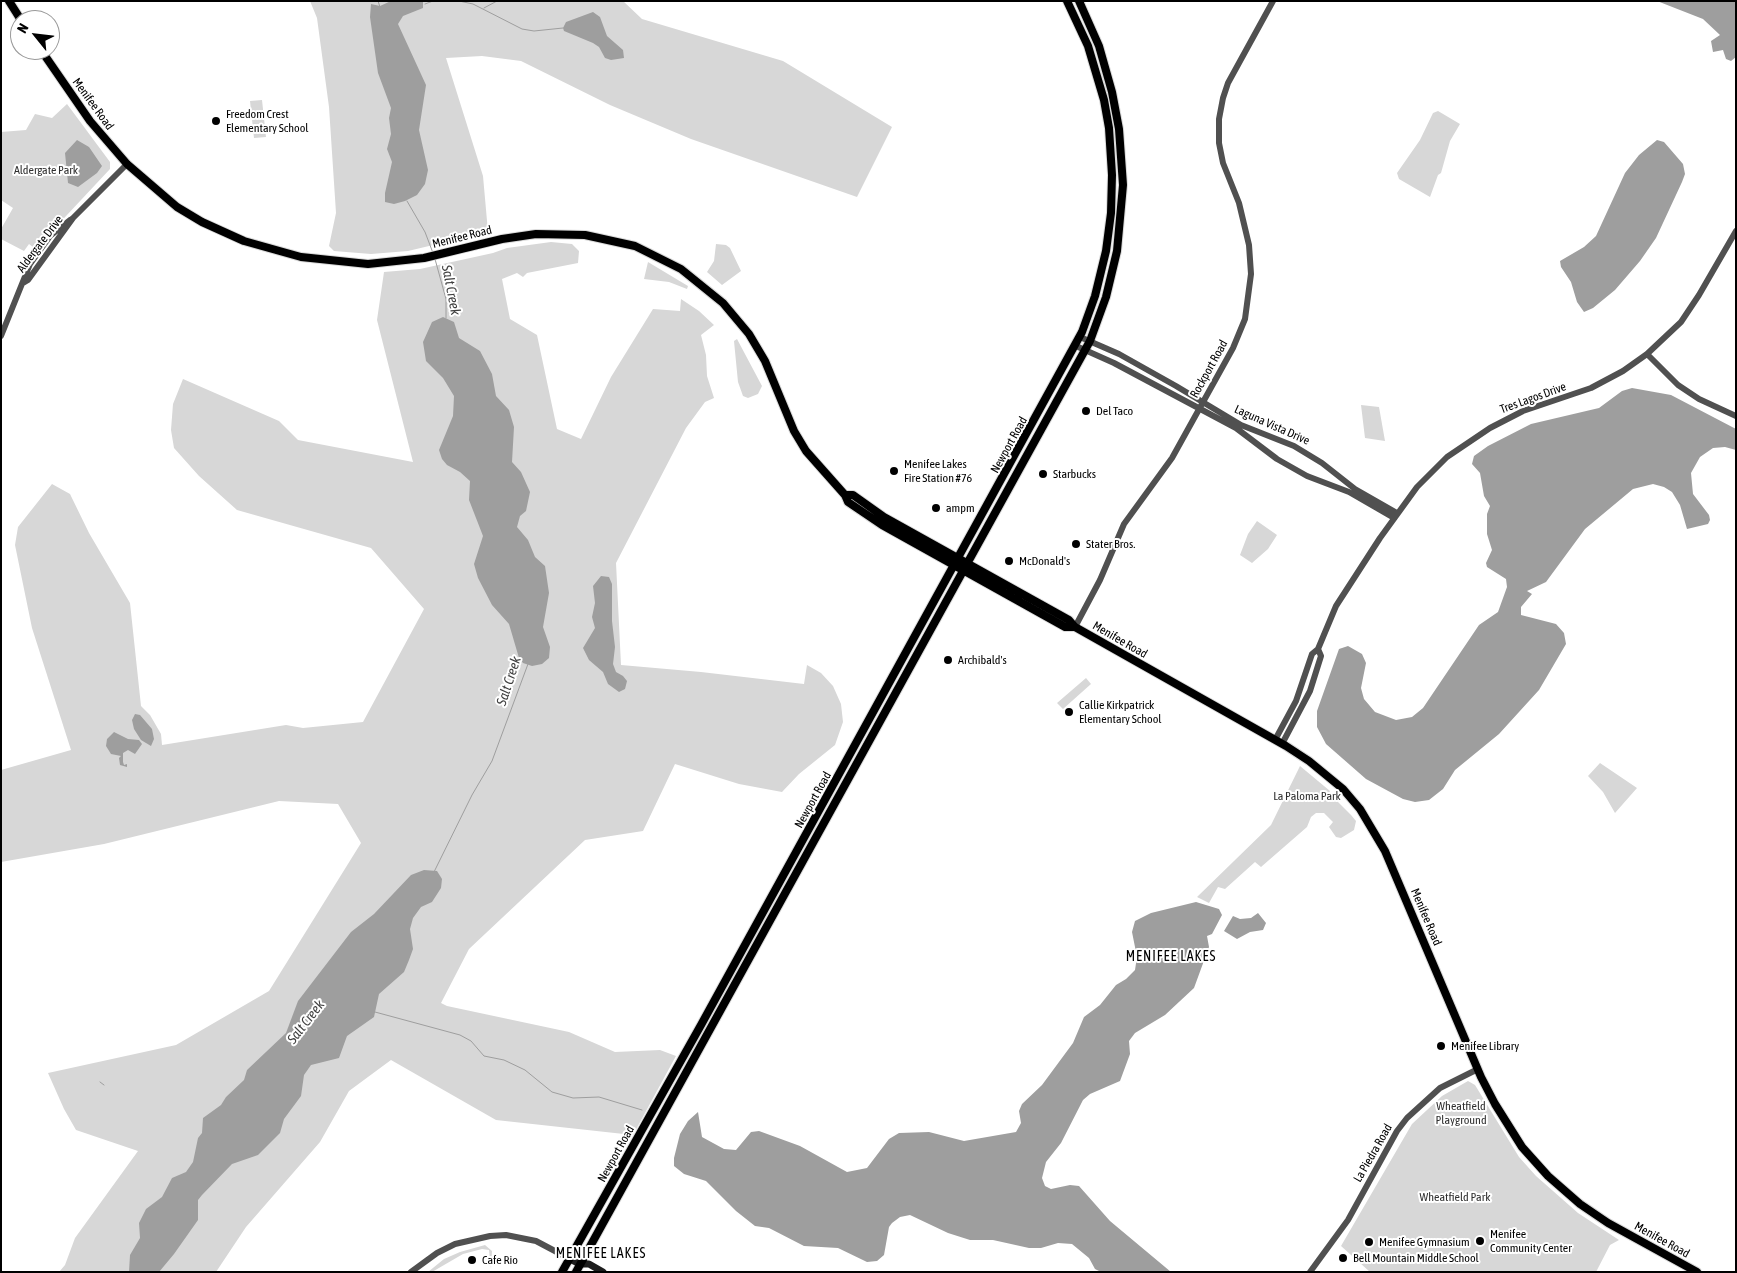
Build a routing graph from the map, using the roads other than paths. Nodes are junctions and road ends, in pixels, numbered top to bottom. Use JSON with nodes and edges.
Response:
{"nodes":[{"id":1,"x":1067,"y":1,"type":"edge"},
{"id":2,"x":1079,"y":1,"type":"edge"},
{"id":3,"x":1273,"y":1,"type":"edge"},
{"id":4,"x":48,"y":60,"type":"edge"},
{"id":5,"x":127,"y":164,"type":"junction"},
{"id":6,"x":1736,"y":231,"type":"edge"},
{"id":7,"x":1,"y":336,"type":"edge"},
{"id":8,"x":1080,"y":337,"type":"junction"},
{"id":9,"x":1090,"y":341,"type":"junction"},
{"id":10,"x":1076,"y":346,"type":"junction"},
{"id":11,"x":1086,"y":350,"type":"junction"},
{"id":12,"x":1647,"y":354,"type":"junction"},
{"id":13,"x":1201,"y":406,"type":"junction"},
{"id":14,"x":1736,"y":416,"type":"edge"},
{"id":15,"x":845,"y":495,"type":"junction"},
{"id":16,"x":1396,"y":516,"type":"junction"},
{"id":17,"x":960,"y":557,"type":"junction"},
{"id":18,"x":969,"y":562,"type":"junction"},
{"id":19,"x":956,"y":566,"type":"junction"},
{"id":20,"x":964,"y":571,"type":"junction"},
{"id":21,"x":1074,"y":627,"type":"junction"},
{"id":22,"x":1279,"y":742,"type":"junction"},
{"id":23,"x":1478,"y":1069,"type":"junction"},
{"id":24,"x":570,"y":1259,"type":"junction"},
{"id":25,"x":578,"y":1268,"type":"edge"},
{"id":26,"x":411,"y":1272,"type":"edge"},
{"id":27,"x":562,"y":1272,"type":"edge"},
{"id":28,"x":584,"y":1272,"type":"edge"},
{"id":29,"x":603,"y":1272,"type":"edge"},
{"id":30,"x":1310,"y":1272,"type":"edge"},
{"id":31,"x":1696,"y":1272,"type":"edge"}],
"edges":[{"from":1,"to":8,"type":"main road","name":"Newport Road"},
{"from":2,"to":9,"type":"main road","name":"Newport Road"},
{"from":3,"to":13,"type":"street","name":"Rockport Road"},
{"from":4,"to":5,"type":"main road","name":"Menifee Road"},
{"from":5,"to":7,"type":"street","name":"Aldergate Drive"},
{"from":5,"to":15,"type":"main road","name":"Menifee Road"},
{"from":6,"to":12,"type":"street","name":"Tres Lagos Drive"},
{"from":8,"to":9,"type":"street","name":"Laguna Vista Drive"},
{"from":8,"to":10,"type":"main road","name":"Newport Road"},
{"from":9,"to":11,"type":"main road","name":"Newport Road"},
{"from":9,"to":13,"type":"street","name":"Laguna Vista Drive"},
{"from":10,"to":11,"type":"street","name":"Laguna Vista Drive"},
{"from":10,"to":17,"type":"main road","name":"Newport Road"},
{"from":11,"to":13,"type":"street","name":"Laguna Vista Drive"},
{"from":11,"to":18,"type":"main road","name":"Newport Road"},
{"from":12,"to":14,"type":"street"},
{"from":12,"to":16,"type":"street","name":"Tres Lagos Drive"},
{"from":13,"to":16,"type":"street","name":"Laguna Vista Drive"},
{"from":13,"to":16,"type":"street","name":"Laguna Vista Drive"},
{"from":13,"to":21,"type":"street","name":"Rockport Road"},
{"from":15,"to":17,"type":"main road","name":"Menifee Road"},
{"from":15,"to":19,"type":"main road","name":"Menifee Road"},
{"from":16,"to":22,"type":"street","name":"Tres Lagos Drive"},
{"from":17,"to":18,"type":"main road","name":"Menifee Road"},
{"from":17,"to":19,"type":"main road","name":"Newport Road"},
{"from":18,"to":20,"type":"main road","name":"Newport Road"},
{"from":18,"to":21,"type":"main road","name":"Menifee Road"},
{"from":19,"to":20,"type":"main road","name":"Menifee Road"},
{"from":19,"to":24,"type":"main road","name":"Newport Road"},
{"from":20,"to":21,"type":"main road","name":"Menifee Road"},
{"from":20,"to":25,"type":"main road","name":"Newport Road"},
{"from":21,"to":22,"type":"main road","name":"Menifee Road"},
{"from":22,"to":23,"type":"main road","name":"Menifee Road"},
{"from":23,"to":30,"type":"street","name":"La Piedra Road"},
{"from":23,"to":31,"type":"main road","name":"Menifee Road"},
{"from":24,"to":25,"type":"main road"},
{"from":24,"to":26,"type":"street"},
{"from":24,"to":27,"type":"main road","name":"Newport Road"},
{"from":25,"to":28,"type":"main road"},
{"from":25,"to":29,"type":"main road"}]}
